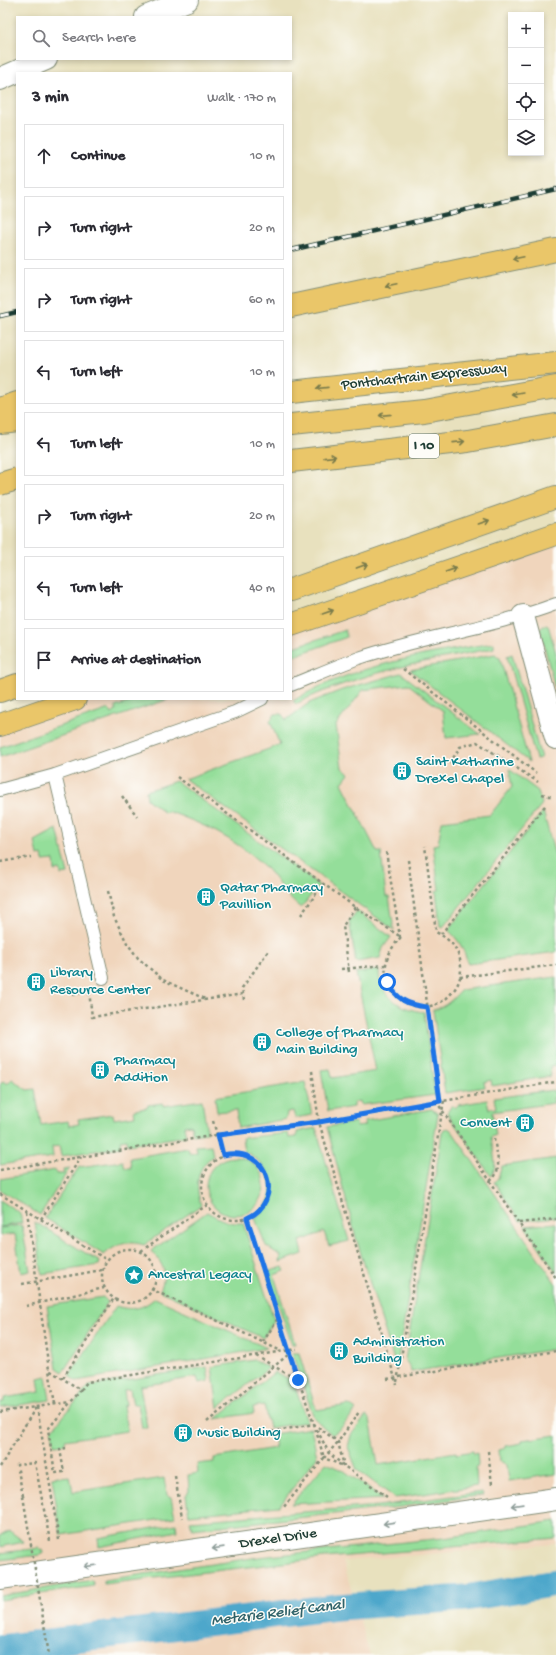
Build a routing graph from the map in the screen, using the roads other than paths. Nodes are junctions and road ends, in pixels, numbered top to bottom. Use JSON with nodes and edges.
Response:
{"nodes":[{"id":1,"x":186,"y":0,"type":"edge"},
{"id":2,"x":148,"y":16,"type":"edge"},
{"id":3,"x":44,"y":60,"type":"edge"},
{"id":4,"x":16,"y":72,"type":"edge"},
{"id":5,"x":16,"y":72,"type":"edge"},
{"id":6,"x":0,"y":79,"type":"edge"},
{"id":7,"x":556,"y":250,"type":"edge"},
{"id":8,"x":292,"y":306,"type":"edge"},
{"id":9,"x":556,"y":363,"type":"edge"},
{"id":10,"x":556,"y":387,"type":"edge"},
{"id":11,"x":292,"y":392,"type":"edge"},
{"id":12,"x":16,"y":403,"type":"edge"},
{"id":13,"x":0,"y":409,"type":"edge"},
{"id":14,"x":16,"y":422,"type":"edge"},
{"id":15,"x":0,"y":423,"type":"edge"},
{"id":16,"x":292,"y":425,"type":"edge"},
{"id":17,"x":556,"y":425,"type":"edge"},
{"id":18,"x":292,"y":461,"type":"edge"},
{"id":19,"x":16,"y":478,"type":"edge"},
{"id":20,"x":16,"y":479,"type":"edge"},
{"id":21,"x":0,"y":485,"type":"edge"},
{"id":22,"x":16,"y":485,"type":"edge"},
{"id":23,"x":0,"y":494,"type":"edge"},
{"id":24,"x":556,"y":497,"type":"edge"},
{"id":25,"x":556,"y":534,"type":"edge"},
{"id":26,"x":292,"y":590,"type":"edge"},
{"id":27,"x":556,"y":604,"type":"edge"},
{"id":28,"x":523,"y":616,"type":"junction"},
{"id":29,"x":292,"y":625,"type":"edge"},
{"id":30,"x":16,"y":685,"type":"edge"},
{"id":31,"x":292,"y":685,"type":"edge"},
{"id":32,"x":0,"y":691,"type":"edge"},
{"id":33,"x":72,"y":700,"type":"edge"},
{"id":34,"x":260,"y":700,"type":"edge"},
{"id":35,"x":0,"y":725,"type":"edge"},
{"id":36,"x":556,"y":738,"type":"edge"},
{"id":37,"x":55,"y":775,"type":"junction"},
{"id":38,"x":0,"y":790,"type":"edge"},
{"id":39,"x":103,"y":978,"type":"dead end"},
{"id":40,"x":556,"y":1499,"type":"edge"},
{"id":41,"x":0,"y":1578,"type":"edge"}],
"edges":[{"from":1,"to":2,"type":"street"},
{"from":3,"to":5,"type":"street"},
{"from":4,"to":6,"type":"street"},
{"from":7,"to":8,"type":"highway","one_way":true},
{"from":9,"to":11,"type":"highway","name":"Pontchartrain Expressway","one_way":true},
{"from":10,"to":16,"type":"highway","one_way":true},
{"from":12,"to":13,"type":"highway"},
{"from":14,"to":15,"type":"highway"},
{"from":18,"to":17,"type":"highway","number":"I 10","one_way":true},
{"from":19,"to":21,"type":"highway","bridge":true},
{"from":20,"to":23,"type":"highway"},
{"from":21,"to":22,"type":"highway"},
{"from":26,"to":24,"type":"highway","one_way":true},
{"from":29,"to":25,"type":"highway","one_way":true},
{"from":27,"to":28,"type":"lane"},
{"from":28,"to":31,"type":"lane"},
{"from":28,"to":36,"type":"street"},
{"from":30,"to":32,"type":"highway"},
{"from":33,"to":35,"type":"highway"},
{"from":34,"to":37,"type":"lane"},
{"from":37,"to":38,"type":"lane"},
{"from":37,"to":39,"type":"lane"},
{"from":40,"to":41,"type":"street","name":"Drexel Drive","one_way":true}]}
